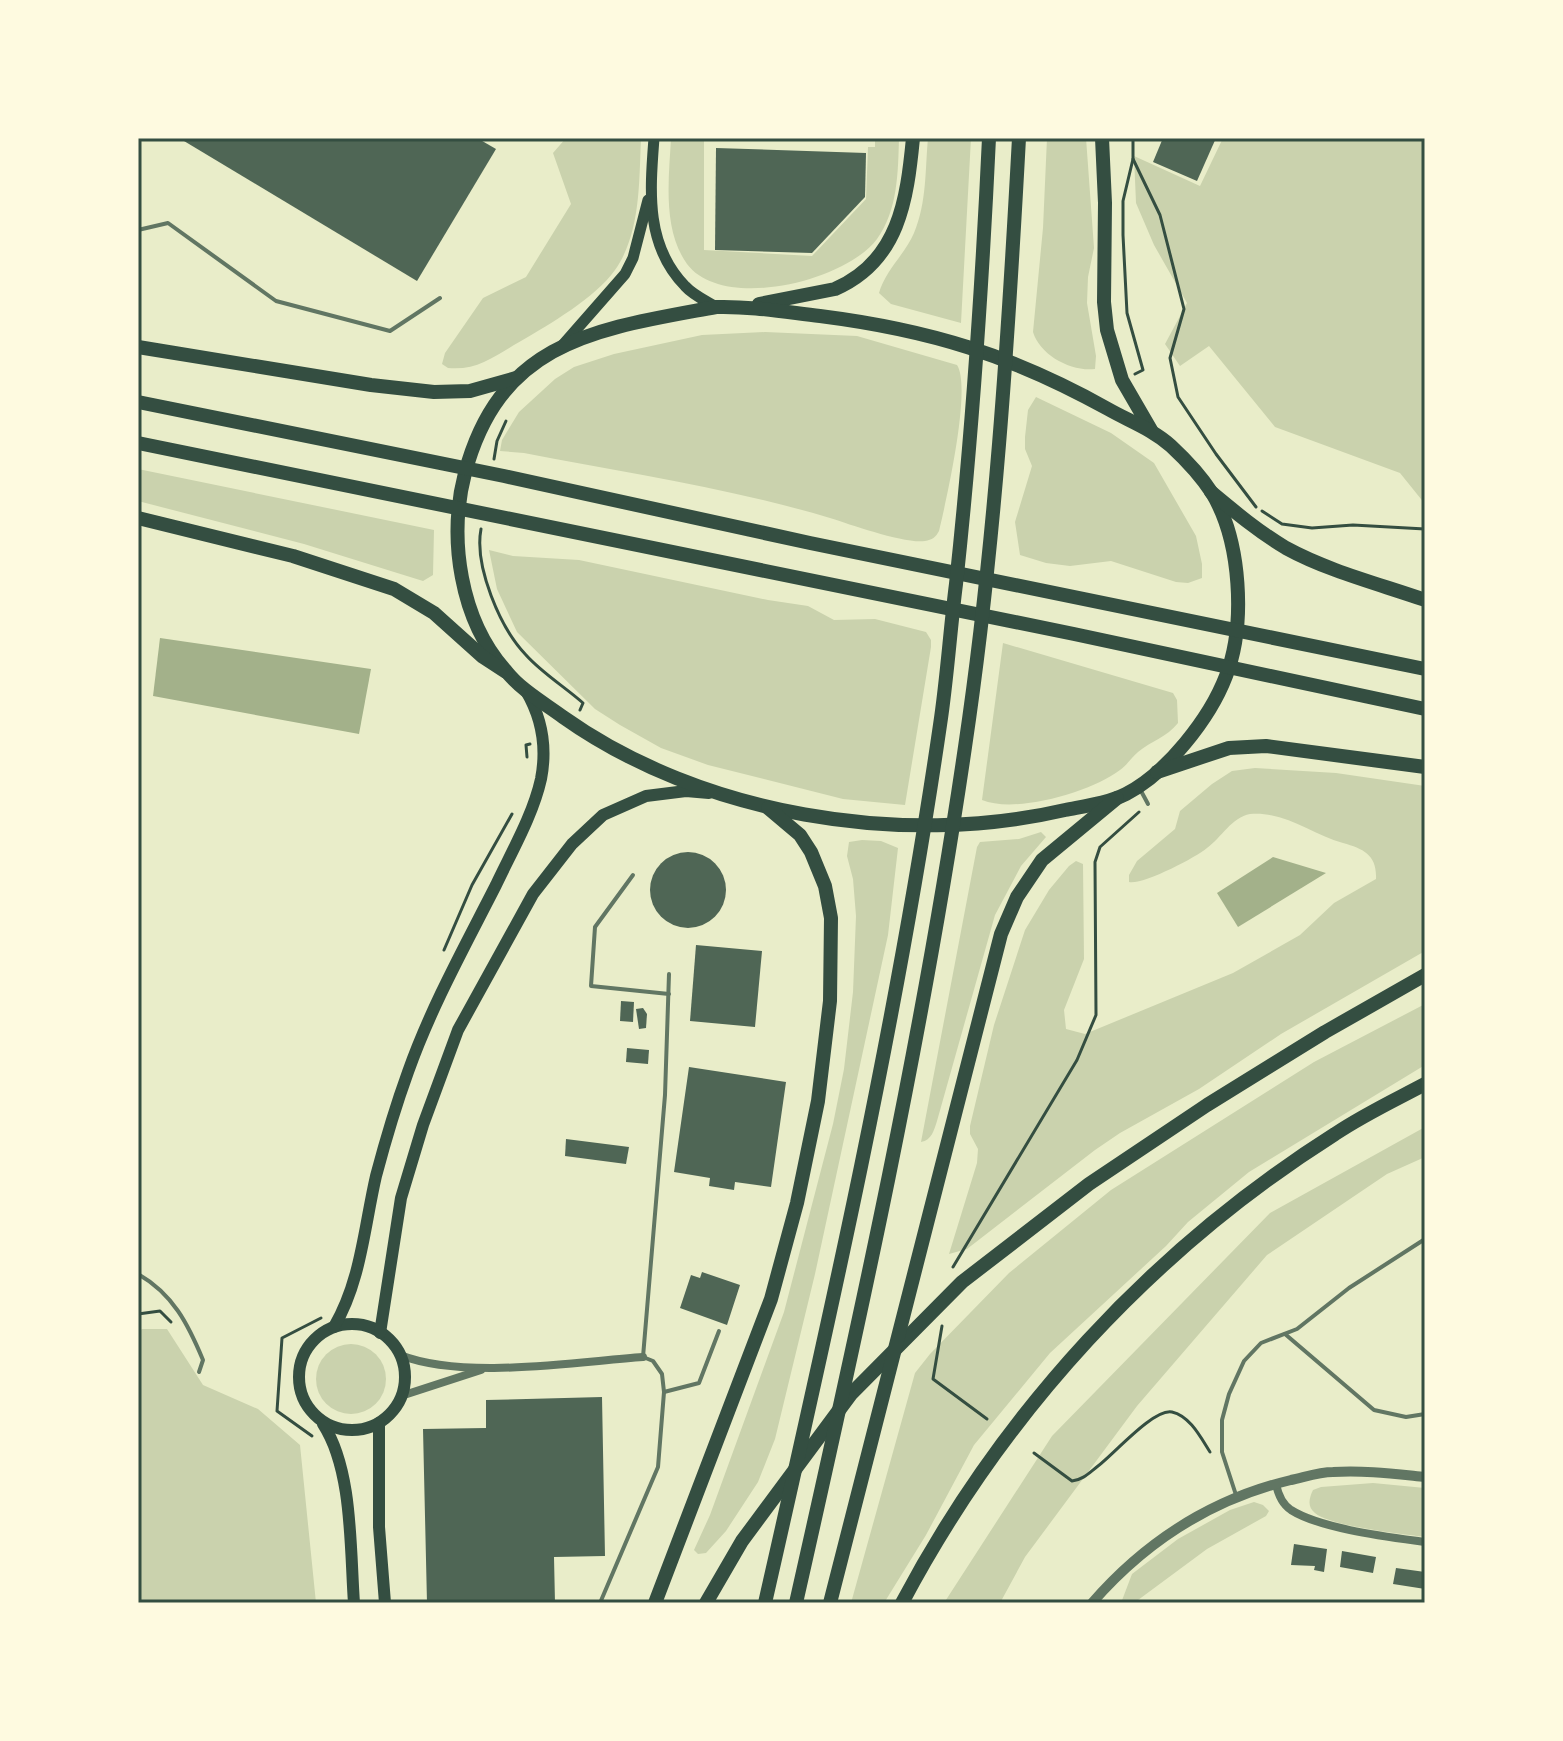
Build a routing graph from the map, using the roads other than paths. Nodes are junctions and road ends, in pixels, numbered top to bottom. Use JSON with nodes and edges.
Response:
{"nodes":[{"id":1,"x":654,"y":138,"type":"edge"},
{"id":2,"x":913,"y":138,"type":"edge"},
{"id":3,"x":989,"y":138,"type":"edge"},
{"id":4,"x":1019,"y":138,"type":"edge"},
{"id":5,"x":1102,"y":138,"type":"edge"},
{"id":6,"x":650,"y":192,"type":"junction"},
{"id":7,"x":138,"y":230,"type":"edge"},
{"id":8,"x":440,"y":298,"type":"dead end"},
{"id":9,"x":716,"y":307,"type":"junction"},
{"id":10,"x":742,"y":307,"type":"junction"},
{"id":11,"x":138,"y":347,"type":"edge"},
{"id":12,"x":561,"y":347,"type":"junction"},
{"id":13,"x":516,"y":378,"type":"junction"},
{"id":14,"x":138,"y":402,"type":"edge"},
{"id":15,"x":1151,"y":430,"type":"junction"},
{"id":16,"x":138,"y":443,"type":"edge"},
{"id":17,"x":1211,"y":492,"type":"junction"},
{"id":18,"x":138,"y":518,"type":"edge"},
{"id":19,"x":1425,"y":600,"type":"edge"},
{"id":20,"x":1425,"y":669,"type":"edge"},
{"id":21,"x":506,"y":672,"type":"junction"},
{"id":22,"x":525,"y":689,"type":"junction"},
{"id":23,"x":1425,"y":709,"type":"edge"},
{"id":24,"x":1425,"y":767,"type":"edge"},
{"id":25,"x":1157,"y":772,"type":"junction"},
{"id":26,"x":1139,"y":786,"type":"junction"},
{"id":27,"x":720,"y":794,"type":"junction"},
{"id":28,"x":1117,"y":798,"type":"junction"},
{"id":29,"x":1148,"y":804,"type":"road end"},
{"id":30,"x":768,"y":808,"type":"junction"},
{"id":31,"x":633,"y":875,"type":"dead end"},
{"id":32,"x":669,"y":974,"type":"dead end"},
{"id":33,"x":1425,"y":975,"type":"edge"},
{"id":34,"x":669,"y":994,"type":"junction"},
{"id":35,"x":1425,"y":1084,"type":"edge"},
{"id":36,"x":1425,"y":1239,"type":"edge"},
{"id":37,"x":138,"y":1274,"type":"edge"},
{"id":38,"x":334,"y":1327,"type":"junction"},
{"id":39,"x":719,"y":1331,"type":"dead end"},
{"id":40,"x":380,"y":1333,"type":"junction"},
{"id":41,"x":1285,"y":1334,"type":"junction"},
{"id":42,"x":400,"y":1355,"type":"junction"},
{"id":43,"x":643,"y":1357,"type":"junction"},
{"id":44,"x":485,"y":1369,"type":"junction"},
{"id":45,"x":199,"y":1372,"type":"dead end"},
{"id":46,"x":664,"y":1392,"type":"junction"},
{"id":47,"x":401,"y":1396,"type":"junction"},
{"id":48,"x":1425,"y":1414,"type":"edge"},
{"id":49,"x":322,"y":1421,"type":"junction"},
{"id":50,"x":379,"y":1423,"type":"junction"},
{"id":51,"x":1425,"y":1477,"type":"edge"},
{"id":52,"x":1276,"y":1484,"type":"junction"},
{"id":53,"x":1237,"y":1497,"type":"junction"},
{"id":54,"x":1425,"y":1542,"type":"edge"},
{"id":55,"x":354,"y":1603,"type":"edge"},
{"id":56,"x":385,"y":1603,"type":"edge"},
{"id":57,"x":600,"y":1603,"type":"edge"},
{"id":58,"x":655,"y":1603,"type":"edge"},
{"id":59,"x":706,"y":1603,"type":"edge"},
{"id":60,"x":765,"y":1603,"type":"edge"},
{"id":61,"x":796,"y":1603,"type":"edge"},
{"id":62,"x":830,"y":1603,"type":"edge"},
{"id":63,"x":902,"y":1603,"type":"edge"},
{"id":64,"x":1092,"y":1603,"type":"edge"}],
"edges":[{"from":1,"to":6,"type":"main road"},
{"from":2,"to":10,"type":"highway"},
{"from":3,"to":60,"type":"highway"},
{"from":4,"to":61,"type":"highway"},
{"from":5,"to":15,"type":"highway"},
{"from":6,"to":9,"type":"main road"},
{"from":6,"to":12,"type":"main road"},
{"from":7,"to":8,"type":"lane"},
{"from":9,"to":10,"type":"highway"},
{"from":9,"to":12,"type":"highway"},
{"from":10,"to":15,"type":"highway"},
{"from":11,"to":13,"type":"highway"},
{"from":12,"to":13,"type":"highway"},
{"from":13,"to":21,"type":"highway"},
{"from":14,"to":20,"type":"highway"},
{"from":15,"to":17,"type":"highway"},
{"from":16,"to":23,"type":"highway"},
{"from":17,"to":19,"type":"highway"},
{"from":17,"to":25,"type":"highway"},
{"from":18,"to":21,"type":"highway"},
{"from":21,"to":22,"type":"highway"},
{"from":22,"to":27,"type":"highway"},
{"from":22,"to":38,"type":"main road"},
{"from":24,"to":25,"type":"highway"},
{"from":25,"to":26,"type":"highway"},
{"from":26,"to":28,"type":"highway"},
{"from":26,"to":29,"type":"lane"},
{"from":27,"to":30,"type":"highway"},
{"from":27,"to":40,"type":"main road"},
{"from":28,"to":30,"type":"highway"},
{"from":28,"to":62,"type":"highway"},
{"from":30,"to":58,"type":"highway"},
{"from":31,"to":34,"type":"lane"},
{"from":32,"to":34,"type":"lane"},
{"from":33,"to":59,"type":"highway"},
{"from":34,"to":43,"type":"lane"},
{"from":35,"to":63,"type":"highway"},
{"from":36,"to":41,"type":"lane"},
{"from":37,"to":45,"type":"lane"},
{"from":38,"to":40,"type":"main road"},
{"from":38,"to":49,"type":"main road"},
{"from":39,"to":46,"type":"lane"},
{"from":40,"to":42,"type":"main road"},
{"from":41,"to":48,"type":"lane"},
{"from":41,"to":53,"type":"lane"},
{"from":42,"to":44,"type":"street"},
{"from":42,"to":47,"type":"main road"},
{"from":43,"to":44,"type":"street"},
{"from":43,"to":46,"type":"lane"},
{"from":44,"to":47,"type":"street"},
{"from":46,"to":57,"type":"lane"},
{"from":47,"to":50,"type":"main road"},
{"from":49,"to":50,"type":"main road"},
{"from":49,"to":55,"type":"main road"},
{"from":50,"to":56,"type":"main road"},
{"from":51,"to":52,"type":"street"},
{"from":52,"to":53,"type":"street"},
{"from":52,"to":54,"type":"street"},
{"from":53,"to":64,"type":"street"}]}
